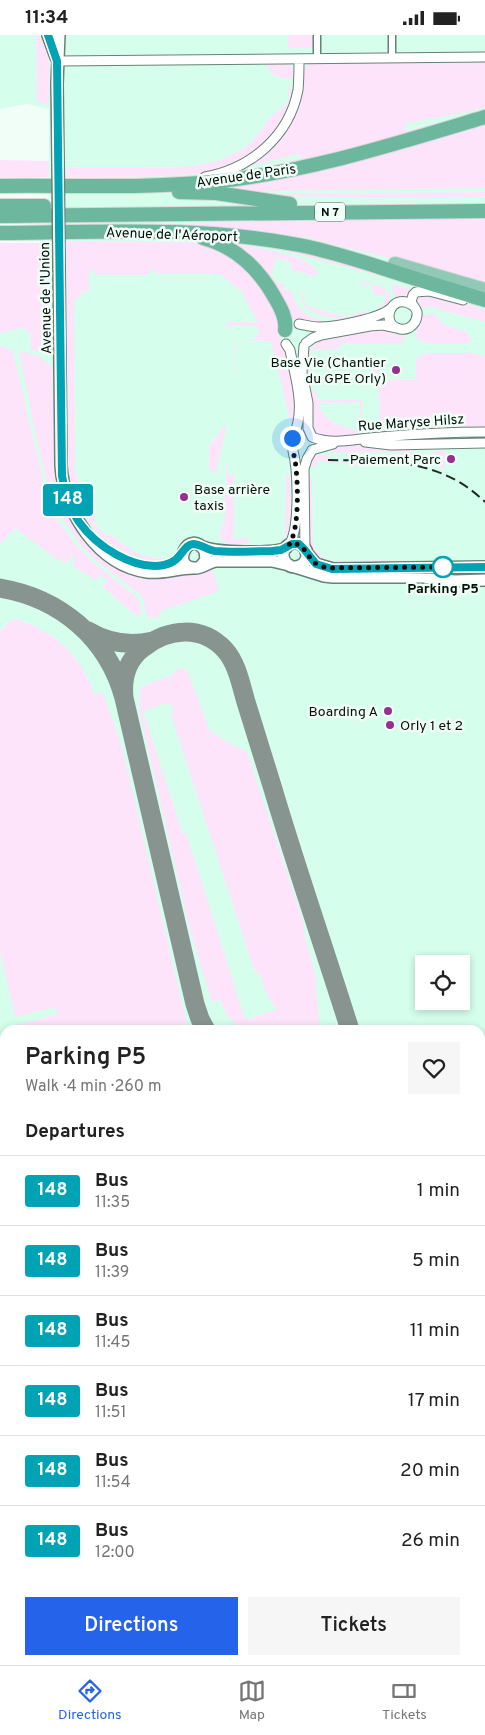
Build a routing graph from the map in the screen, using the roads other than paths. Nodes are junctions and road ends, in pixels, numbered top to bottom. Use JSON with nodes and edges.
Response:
{"nodes":[{"id":1,"x":48,"y":35,"type":"edge"},
{"id":2,"x":59,"y":35,"type":"edge"},
{"id":3,"x":317,"y":35,"type":"edge"},
{"id":4,"x":392,"y":35,"type":"edge"},
{"id":5,"x":485,"y":57,"type":"edge"},
{"id":6,"x":392,"y":58,"type":"junction"},
{"id":7,"x":299,"y":59,"type":"junction"},
{"id":8,"x":317,"y":59,"type":"junction"},
{"id":9,"x":57,"y":61,"type":"junction"},
{"id":10,"x":485,"y":117,"type":"edge"},
{"id":11,"x":485,"y":123,"type":"edge"},
{"id":12,"x":454,"y":126,"type":"junction"},
{"id":13,"x":190,"y":183,"type":"junction"},
{"id":14,"x":0,"y":185,"type":"edge"},
{"id":15,"x":15,"y":185,"type":"junction"},
{"id":16,"x":485,"y":201,"type":"edge"},
{"id":17,"x":290,"y":203,"type":"junction"},
{"id":18,"x":0,"y":206,"type":"edge"},
{"id":19,"x":485,"y":211,"type":"edge"},
{"id":20,"x":269,"y":213,"type":"junction"},
{"id":21,"x":0,"y":216,"type":"edge"},
{"id":22,"x":0,"y":232,"type":"edge"},
{"id":23,"x":186,"y":232,"type":"junction"},
{"id":24,"x":275,"y":241,"type":"junction"},
{"id":25,"x":395,"y":264,"type":"joint"},
{"id":26,"x":485,"y":290,"type":"edge"},
{"id":27,"x":485,"y":300,"type":"edge"},
{"id":28,"x":412,"y":305,"type":"junction"},
{"id":29,"x":485,"y":305,"type":"edge"},
{"id":30,"x":391,"y":308,"type":"junction"},
{"id":31,"x":299,"y":324,"type":"junction"},
{"id":32,"x":399,"y":329,"type":"junction"},
{"id":33,"x":286,"y":337,"type":"junction"},
{"id":34,"x":305,"y":345,"type":"junction"},
{"id":35,"x":485,"y":432,"type":"edge"},
{"id":36,"x":294,"y":435,"type":"junction"},
{"id":37,"x":312,"y":437,"type":"junction"},
{"id":38,"x":339,"y":441,"type":"junction"},
{"id":39,"x":485,"y":443,"type":"edge"},
{"id":40,"x":293,"y":451,"type":"junction"},
{"id":41,"x":311,"y":451,"type":"junction"},
{"id":42,"x":84,"y":528,"type":"junction"},
{"id":43,"x":287,"y":546,"type":"junction"},
{"id":44,"x":203,"y":547,"type":"junction"},
{"id":45,"x":305,"y":550,"type":"junction"},
{"id":46,"x":182,"y":553,"type":"junction"},
{"id":47,"x":292,"y":566,"type":"junction"},
{"id":48,"x":197,"y":567,"type":"junction"},
{"id":49,"x":485,"y":567,"type":"edge"},
{"id":50,"x":485,"y":580,"type":"edge"}],
"edges":[{"from":1,"to":9,"type":"street","name":"Avenue de l'Union"},
{"from":2,"to":9,"type":"street","name":"Avenue de l'Union"},
{"from":3,"to":8,"type":"street"},
{"from":4,"to":6,"type":"street"},
{"from":5,"to":6,"type":"street"},
{"from":6,"to":8,"type":"street"},
{"from":7,"to":8,"type":"street"},
{"from":7,"to":9,"type":"street"},
{"from":7,"to":13,"type":"street"},
{"from":9,"to":42,"type":"street","name":"Avenue de l'Union","bridge":true},
{"from":10,"to":12,"type":"highway","name":"Avenue de Paris"},
{"from":11,"to":12,"type":"highway"},
{"from":12,"to":13,"type":"highway","name":"Avenue de Paris"},
{"from":13,"to":15,"type":"highway","name":"Avenue de Paris"},
{"from":14,"to":15,"type":"highway","name":"Avenue de Paris"},
{"from":15,"to":17,"type":"highway"},
{"from":16,"to":17,"type":"highway","number":"N 7"},
{"from":17,"to":18,"type":"highway","number":"N 7"},
{"from":19,"to":20,"type":"highway","number":"N 7"},
{"from":20,"to":21,"type":"highway","number":"N 7"},
{"from":20,"to":22,"type":"highway"},
{"from":22,"to":23,"type":"highway","name":"Avenue de l'Aéroport"},
{"from":23,"to":24,"type":"highway","name":"Avenue de l'Aéroport"},
{"from":23,"to":33,"type":"highway"},
{"from":24,"to":25,"type":"highway"},
{"from":24,"to":27,"type":"highway","name":"Avenue de l'Aéroport"},
{"from":25,"to":26,"type":"main road"},
{"from":28,"to":29,"type":"street"},
{"from":28,"to":30,"type":"street"},
{"from":28,"to":32,"type":"street"},
{"from":30,"to":31,"type":"street"},
{"from":30,"to":32,"type":"street"},
{"from":31,"to":33,"type":"street"},
{"from":31,"to":34,"type":"street"},
{"from":32,"to":34,"type":"street"},
{"from":33,"to":34,"type":"street"},
{"from":33,"to":36,"type":"street"},
{"from":34,"to":37,"type":"street"},
{"from":35,"to":38,"type":"street","name":"Rue Maryse Hilsz"},
{"from":36,"to":37,"type":"street"},
{"from":36,"to":40,"type":"street"},
{"from":37,"to":38,"type":"street","name":"Rue Maryse Hilsz"},
{"from":37,"to":41,"type":"street"},
{"from":38,"to":39,"type":"street","name":"Rue Maryse Hilsz"},
{"from":38,"to":41,"type":"street","name":"Rue Maryse Hilsz"},
{"from":40,"to":41,"type":"street"},
{"from":40,"to":43,"type":"street"},
{"from":41,"to":45,"type":"street"},
{"from":42,"to":46,"type":"street","name":"Avenue de l'Union"},
{"from":42,"to":48,"type":"street","name":"Avenue de l'Union"},
{"from":43,"to":44,"type":"street","name":"Avenue de l'Union"},
{"from":43,"to":45,"type":"street","name":"Avenue de l'Union"},
{"from":43,"to":47,"type":"street"},
{"from":44,"to":46,"type":"street","name":"Avenue de l'Union"},
{"from":44,"to":48,"type":"street"},
{"from":45,"to":47,"type":"street"},
{"from":45,"to":49,"type":"street","name":"Avenue de l'Union"},
{"from":46,"to":48,"type":"street"},
{"from":47,"to":48,"type":"street","name":"Avenue de l'Union"},
{"from":47,"to":50,"type":"street","name":"Avenue de l'Union"}]}
